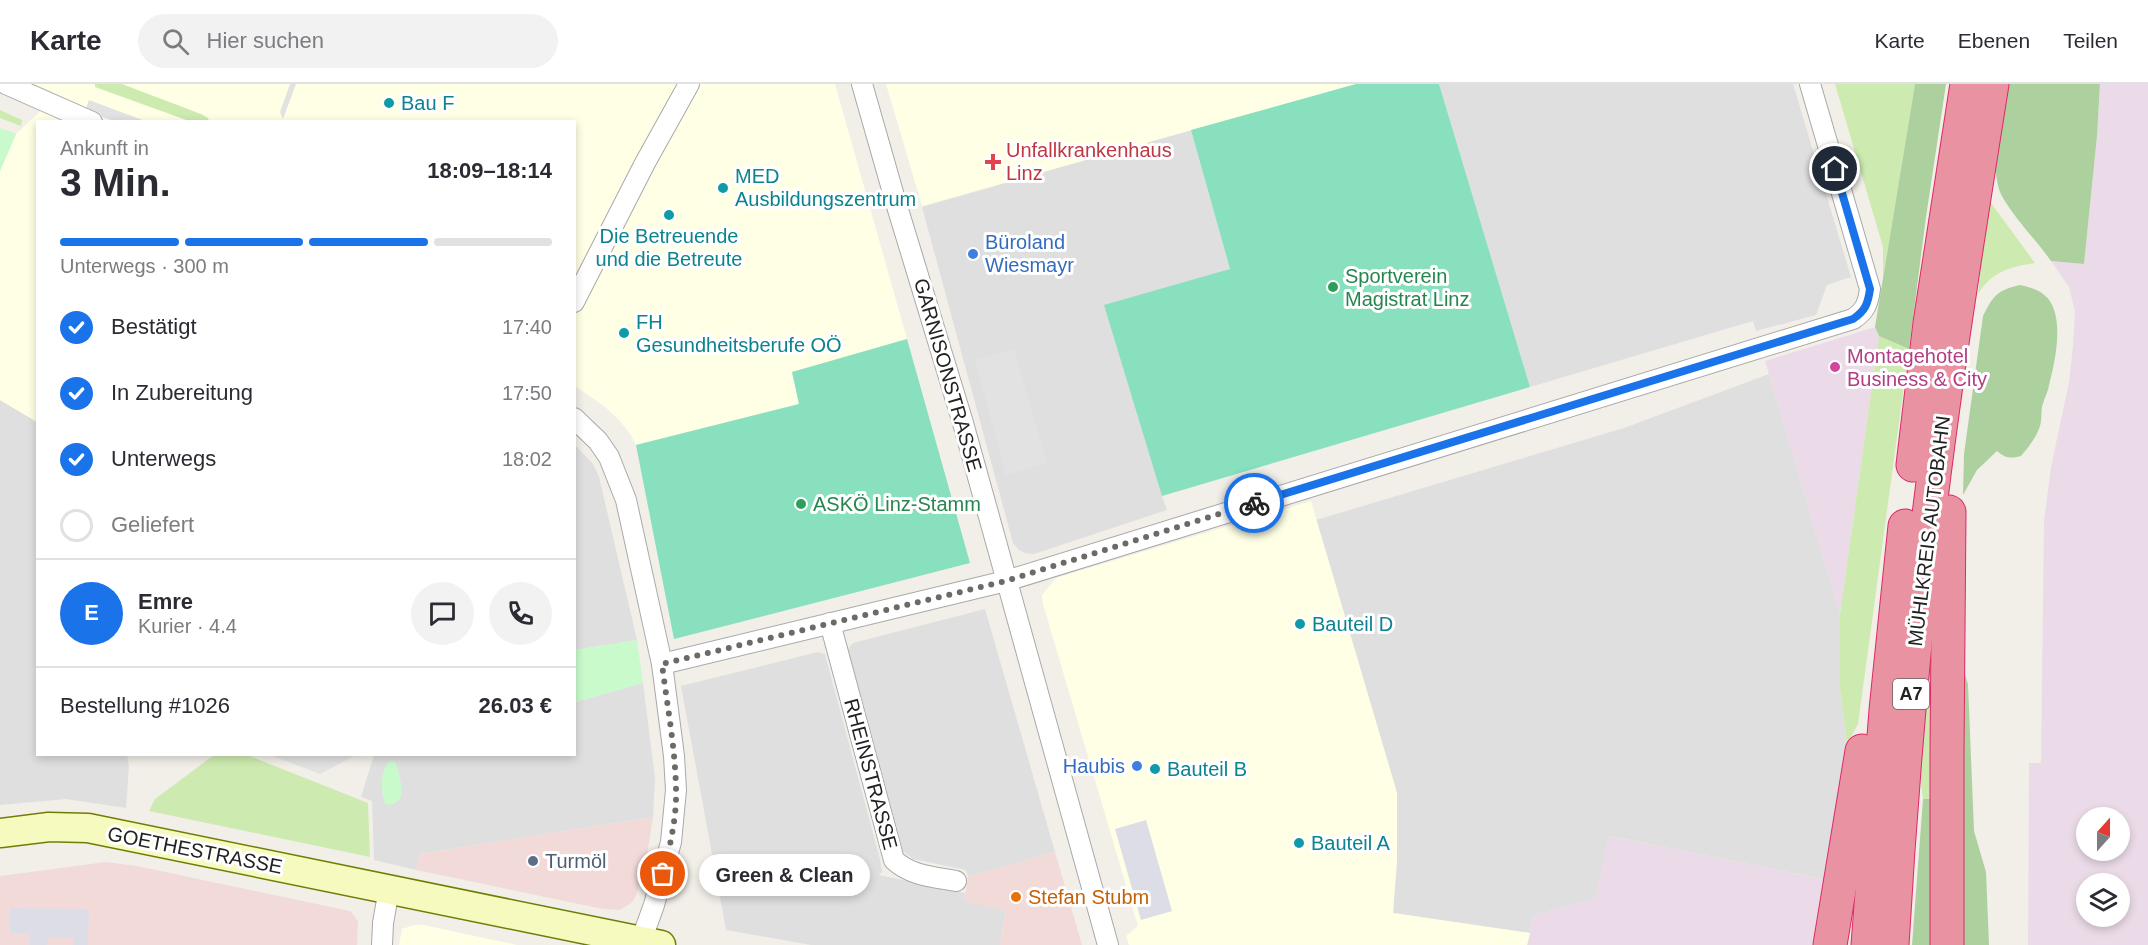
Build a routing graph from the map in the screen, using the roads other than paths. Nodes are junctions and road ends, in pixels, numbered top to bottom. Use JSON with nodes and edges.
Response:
{"nodes":[{"id":1,"x":6,"y":84,"type":"edge"},
{"id":2,"x":689,"y":84,"type":"edge"},
{"id":3,"x":862,"y":84,"type":"edge"},
{"id":4,"x":1810,"y":84,"type":"edge"},
{"id":5,"x":1967,"y":84,"type":"edge"},
{"id":6,"x":1992,"y":84,"type":"edge"},
{"id":7,"x":87,"y":120,"type":"edge"},
{"id":8,"x":576,"y":298,"type":"edge"},
{"id":9,"x":576,"y":420,"type":"edge"},
{"id":10,"x":1938,"y":444,"type":"junction"},
{"id":11,"x":1006,"y":581,"type":"junction"},
{"id":12,"x":1894,"y":619,"type":"junction"},
{"id":13,"x":830,"y":623,"type":"junction"},
{"id":14,"x":662,"y":664,"type":"junction"},
{"id":15,"x":0,"y":833,"type":"edge"},
{"id":16,"x":956,"y":881,"type":"dead end"},
{"id":17,"x":389,"y":889,"type":"junction"},
{"id":18,"x":647,"y":944,"type":"edge"},
{"id":19,"x":382,"y":945,"type":"edge"},
{"id":20,"x":1108,"y":945,"type":"edge"},
{"id":21,"x":1830,"y":945,"type":"edge"},
{"id":22,"x":1868,"y":945,"type":"edge"},
{"id":23,"x":1892,"y":945,"type":"edge"},
{"id":24,"x":1947,"y":945,"type":"edge"}],
"edges":[{"from":1,"to":7,"type":"street"},
{"from":2,"to":8,"type":"street"},
{"from":3,"to":11,"type":"street","name":"GARNISONSTRASSE"},
{"from":4,"to":11,"type":"street"},
{"from":5,"to":12,"type":"highway","name":"MÜHLKREIS AUTOBAHN","number":"A7"},
{"from":6,"to":10,"type":"highway","name":"MÜHLKREIS AUTOBAHN","number":"A7"},
{"from":9,"to":14,"type":"street"},
{"from":10,"to":23,"type":"highway","name":"MÜHLKREIS AUTOBAHN","number":"A7"},
{"from":10,"to":24,"type":"highway"},
{"from":11,"to":13,"type":"street"},
{"from":11,"to":20,"type":"street","name":"GARNISONSTRASSE"},
{"from":12,"to":21,"type":"highway"},
{"from":12,"to":22,"type":"highway","name":"MÜHLKREIS AUTOBAHN","number":"A7"},
{"from":13,"to":14,"type":"street"},
{"from":13,"to":16,"type":"street","name":"RHEINSTRASSE"},
{"from":14,"to":18,"type":"street"},
{"from":15,"to":17,"type":"main road","name":"GOETHESTRASSE"},
{"from":17,"to":18,"type":"main road","name":"GOETHESTRASSE"},
{"from":17,"to":19,"type":"street"}]}
